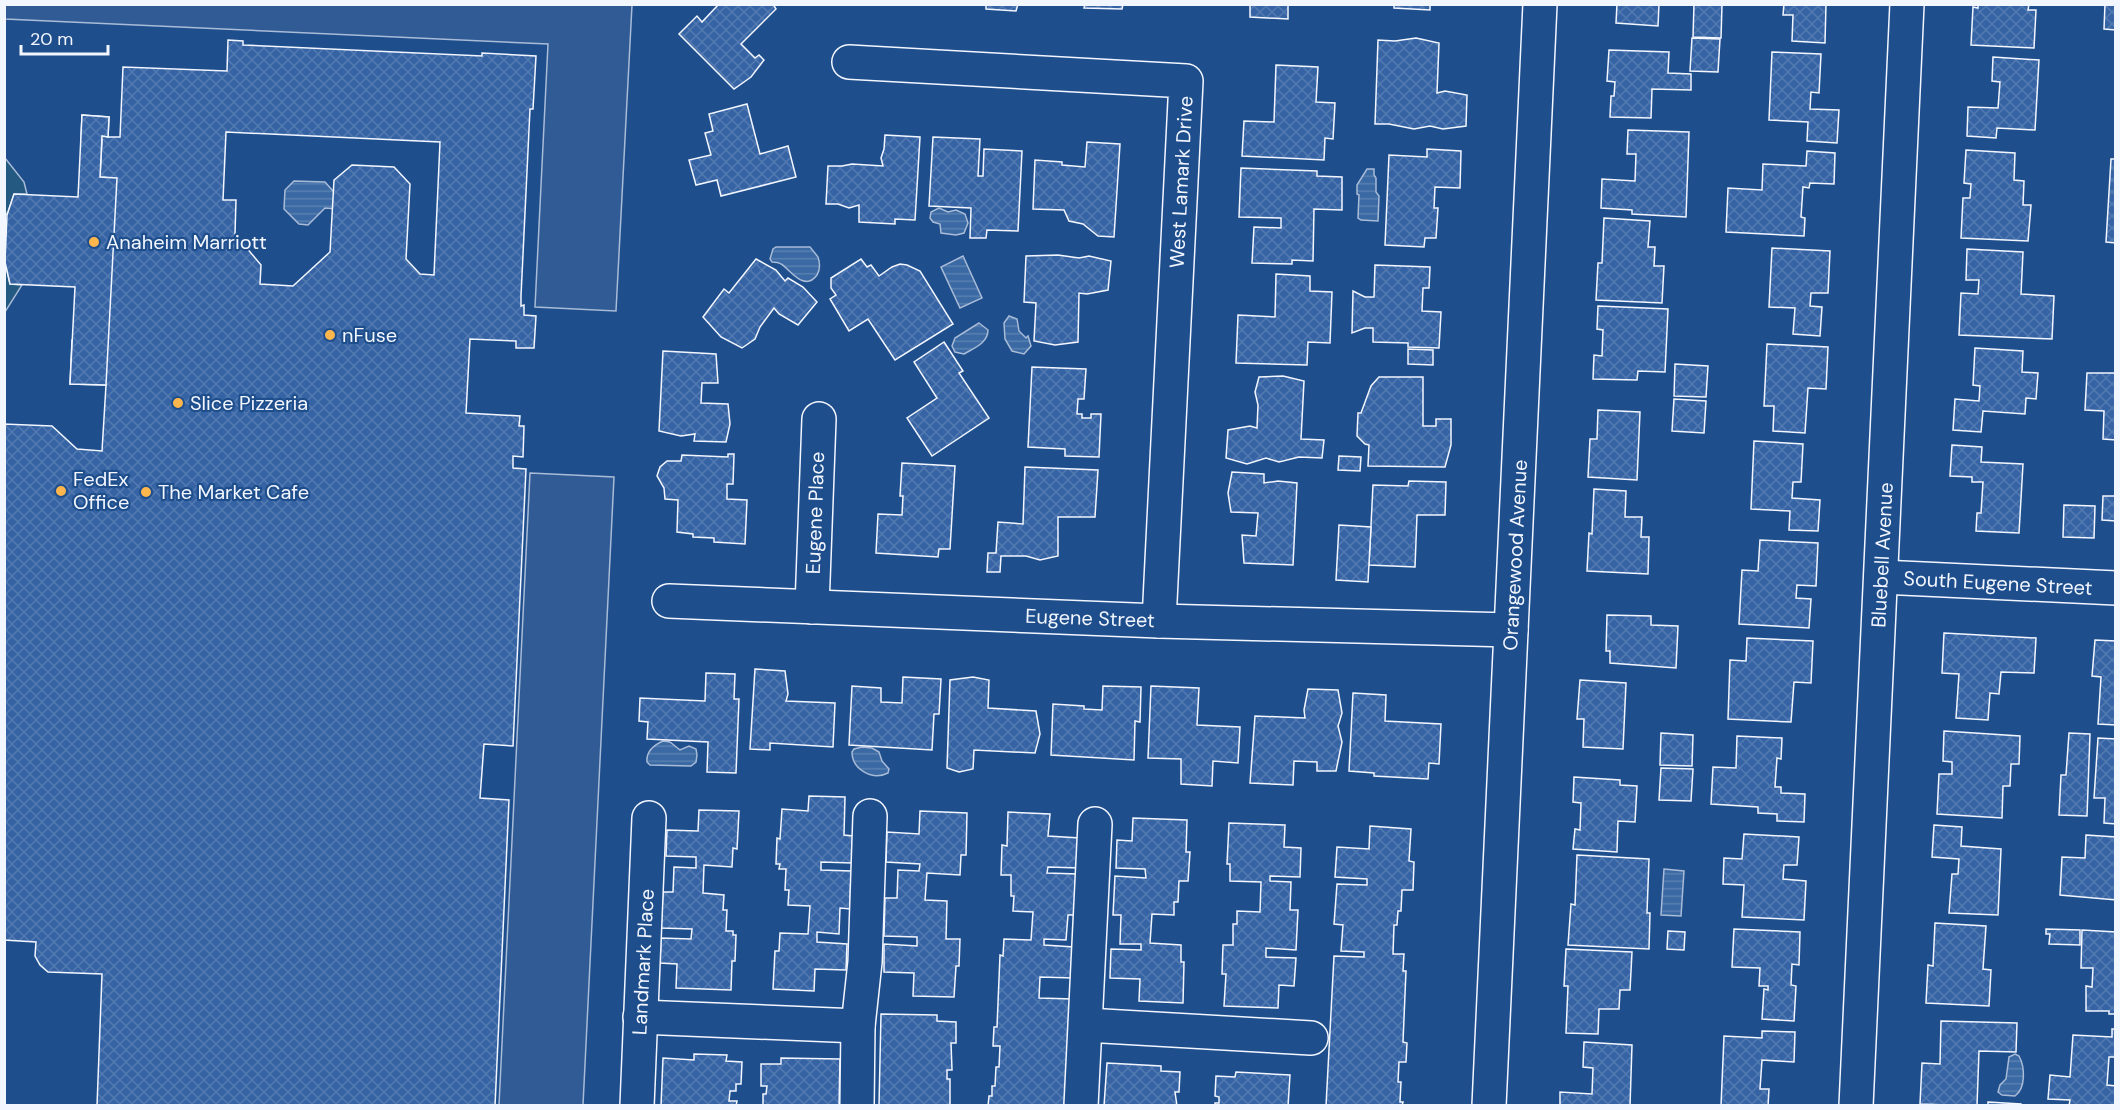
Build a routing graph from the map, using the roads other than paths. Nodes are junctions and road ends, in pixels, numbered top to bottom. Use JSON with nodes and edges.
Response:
{"nodes":[{"id":1,"x":1540,"y":4,"type":"edge"},
{"id":2,"x":1907,"y":4,"type":"edge"},
{"id":3,"x":849,"y":62,"type":"dead end"},
{"id":4,"x":819,"y":419,"type":"dead end"},
{"id":5,"x":1881,"y":577,"type":"junction"},
{"id":6,"x":2115,"y":588,"type":"edge"},
{"id":7,"x":669,"y":601,"type":"dead end"},
{"id":8,"x":812,"y":607,"type":"junction"},
{"id":9,"x":1158,"y":621,"type":"junction"},
{"id":10,"x":1512,"y":630,"type":"junction"},
{"id":11,"x":870,"y":816,"type":"dead end"},
{"id":12,"x":649,"y":818,"type":"dead end"},
{"id":13,"x":1095,"y":824,"type":"dead end"},
{"id":14,"x":640,"y":1017,"type":"junction"},
{"id":15,"x":1086,"y":1025,"type":"junction"},
{"id":16,"x":858,"y":1026,"type":"junction"},
{"id":17,"x":1311,"y":1038,"type":"dead end"},
{"id":18,"x":637,"y":1106,"type":"edge"},
{"id":19,"x":857,"y":1106,"type":"edge"},
{"id":20,"x":1081,"y":1106,"type":"edge"},
{"id":21,"x":1489,"y":1106,"type":"edge"},
{"id":22,"x":1856,"y":1106,"type":"edge"}],
"edges":[{"from":1,"to":10,"type":"street","name":"Orangewood Avenue"},
{"from":2,"to":5,"type":"street","name":"Bluebell Avenue"},
{"from":3,"to":9,"type":"street","name":"West Lamark Drive"},
{"from":4,"to":8,"type":"street","name":"Eugene Place"},
{"from":5,"to":6,"type":"street","name":"South Eugene Street"},
{"from":5,"to":22,"type":"street","name":"Bluebell Avenue"},
{"from":7,"to":8,"type":"street","name":"Eugene Street"},
{"from":8,"to":9,"type":"street","name":"Eugene Street"},
{"from":9,"to":10,"type":"street","name":"Eugene Street"},
{"from":10,"to":21,"type":"street","name":"Orangewood Avenue"},
{"from":11,"to":16,"type":"street"},
{"from":12,"to":14,"type":"street","name":"Landmark Place"},
{"from":13,"to":15,"type":"street"},
{"from":14,"to":16,"type":"street"},
{"from":14,"to":18,"type":"street","name":"Landmark Place"},
{"from":15,"to":17,"type":"street"},
{"from":15,"to":20,"type":"street"},
{"from":16,"to":19,"type":"street"}]}
